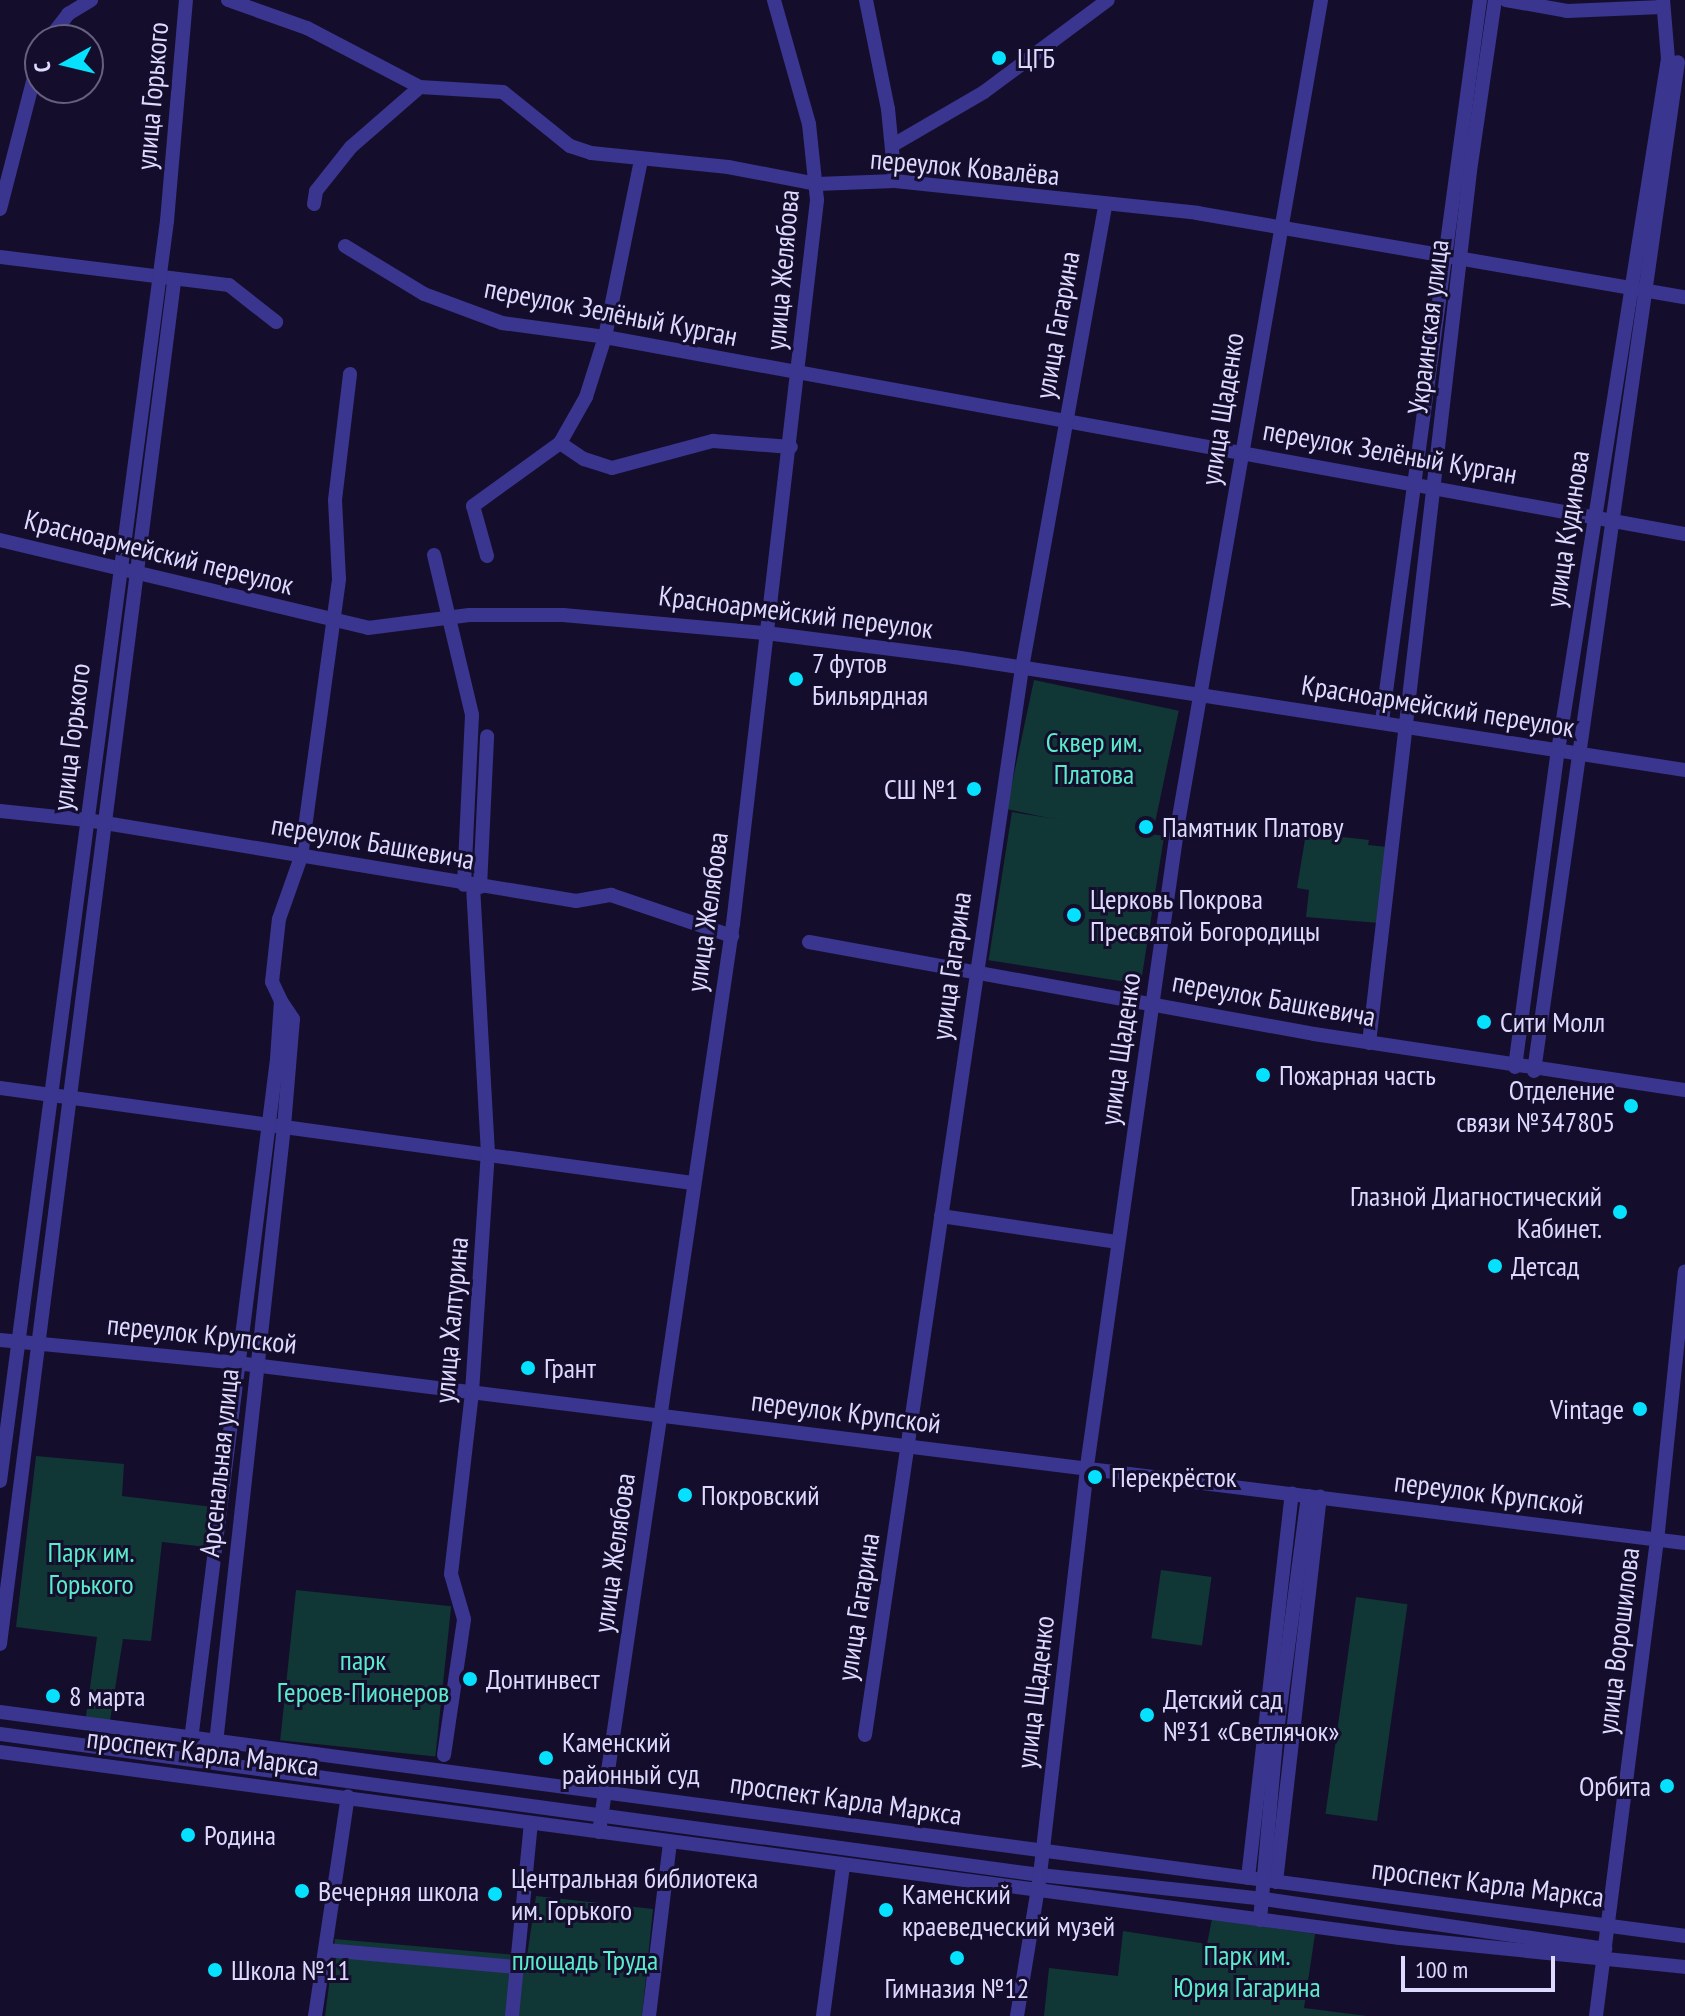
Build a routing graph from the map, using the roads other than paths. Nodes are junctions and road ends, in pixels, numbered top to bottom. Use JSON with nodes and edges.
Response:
{"nodes":[{"id":1,"x":91,"y":0,"type":"edge"},
{"id":2,"x":186,"y":0,"type":"edge"},
{"id":3,"x":228,"y":0,"type":"edge"},
{"id":4,"x":774,"y":0,"type":"edge"},
{"id":5,"x":866,"y":0,"type":"edge"},
{"id":6,"x":1108,"y":0,"type":"edge"},
{"id":7,"x":1321,"y":0,"type":"edge"},
{"id":8,"x":1480,"y":0,"type":"edge"},
{"id":9,"x":1495,"y":0,"type":"edge"},
{"id":10,"x":1506,"y":0,"type":"edge"},
{"id":11,"x":1662,"y":4,"type":"edge"},
{"id":12,"x":58,"y":24,"type":"edge"},
{"id":13,"x":1677,"y":62,"type":"edge"},
{"id":14,"x":420,"y":87,"type":"junction"},
{"id":15,"x":27,"y":104,"type":"edge"},
{"id":16,"x":893,"y":145,"type":"junction"},
{"id":17,"x":641,"y":160,"type":"junction"},
{"id":18,"x":895,"y":181,"type":"junction"},
{"id":19,"x":817,"y":184,"type":"junction"},
{"id":20,"x":314,"y":204,"type":"dead end"},
{"id":21,"x":1105,"y":206,"type":"junction"},
{"id":22,"x":0,"y":209,"type":"edge"},
{"id":23,"x":1278,"y":228,"type":"junction"},
{"id":24,"x":345,"y":246,"type":"dead end"},
{"id":25,"x":0,"y":257,"type":"edge"},
{"id":26,"x":1455,"y":258,"type":"junction"},
{"id":27,"x":167,"y":280,"type":"junction"},
{"id":28,"x":1640,"y":291,"type":"junction"},
{"id":29,"x":1685,"y":297,"type":"edge"},
{"id":30,"x":276,"y":322,"type":"dead end"},
{"id":31,"x":605,"y":337,"type":"junction"},
{"id":32,"x":350,"y":374,"type":"dead end"},
{"id":33,"x":799,"y":374,"type":"junction"},
{"id":34,"x":1065,"y":423,"type":"junction"},
{"id":35,"x":560,"y":443,"type":"junction"},
{"id":36,"x":791,"y":447,"type":"junction"},
{"id":37,"x":1241,"y":451,"type":"junction"},
{"id":38,"x":1417,"y":482,"type":"junction"},
{"id":39,"x":1435,"y":485,"type":"junction"},
{"id":40,"x":1595,"y":518,"type":"junction"},
{"id":41,"x":1613,"y":521,"type":"junction"},
{"id":42,"x":1685,"y":534,"type":"edge"},
{"id":43,"x":0,"y":540,"type":"edge"},
{"id":44,"x":434,"y":555,"type":"dead end"},
{"id":45,"x":487,"y":556,"type":"dead end"},
{"id":46,"x":120,"y":566,"type":"junction"},
{"id":47,"x":137,"y":569,"type":"junction"},
{"id":48,"x":447,"y":618,"type":"junction"},
{"id":49,"x":333,"y":621,"type":"junction"},
{"id":50,"x":766,"y":633,"type":"junction"},
{"id":51,"x":1022,"y":668,"type":"junction"},
{"id":52,"x":1201,"y":699,"type":"junction"},
{"id":53,"x":1382,"y":721,"type":"junction"},
{"id":54,"x":1408,"y":725,"type":"junction"},
{"id":55,"x":487,"y":736,"type":"dead end"},
{"id":56,"x":1558,"y":751,"type":"junction"},
{"id":57,"x":1579,"y":754,"type":"junction"},
{"id":58,"x":1685,"y":770,"type":"edge"},
{"id":59,"x":0,"y":811,"type":"edge"},
{"id":60,"x":87,"y":820,"type":"junction"},
{"id":61,"x":106,"y":824,"type":"junction"},
{"id":62,"x":301,"y":857,"type":"junction"},
{"id":63,"x":472,"y":886,"type":"junction"},
{"id":64,"x":732,"y":936,"type":"junction"},
{"id":65,"x":809,"y":942,"type":"dead end"},
{"id":66,"x":976,"y":975,"type":"junction"},
{"id":67,"x":1153,"y":1004,"type":"junction"},
{"id":68,"x":1369,"y":1043,"type":"junction"},
{"id":69,"x":1515,"y":1067,"type":"junction"},
{"id":70,"x":1534,"y":1071,"type":"junction"},
{"id":71,"x":0,"y":1088,"type":"edge"},
{"id":72,"x":1685,"y":1090,"type":"edge"},
{"id":73,"x":48,"y":1095,"type":"junction"},
{"id":74,"x":68,"y":1097,"type":"junction"},
{"id":75,"x":277,"y":1126,"type":"junction"},
{"id":76,"x":488,"y":1154,"type":"junction"},
{"id":77,"x":693,"y":1183,"type":"junction"},
{"id":78,"x":941,"y":1216,"type":"junction"},
{"id":79,"x":1118,"y":1242,"type":"junction"},
{"id":80,"x":1685,"y":1271,"type":"edge"},
{"id":81,"x":0,"y":1340,"type":"edge"},
{"id":82,"x":19,"y":1342,"type":"junction"},
{"id":83,"x":36,"y":1343,"type":"junction"},
{"id":84,"x":237,"y":1363,"type":"junction"},
{"id":85,"x":256,"y":1365,"type":"junction"},
{"id":86,"x":472,"y":1392,"type":"junction"},
{"id":87,"x":660,"y":1415,"type":"junction"},
{"id":88,"x":907,"y":1446,"type":"junction"},
{"id":89,"x":1087,"y":1466,"type":"junction"},
{"id":90,"x":0,"y":1481,"type":"edge"},
{"id":91,"x":1292,"y":1494,"type":"junction"},
{"id":92,"x":1314,"y":1497,"type":"junction"},
{"id":93,"x":1657,"y":1541,"type":"junction"},
{"id":94,"x":1685,"y":1543,"type":"edge"},
{"id":95,"x":0,"y":1644,"type":"edge"},
{"id":96,"x":0,"y":1712,"type":"edge"},
{"id":97,"x":1278,"y":1731,"type":"junction"},
{"id":98,"x":0,"y":1734,"type":"edge"},
{"id":99,"x":865,"y":1735,"type":"dead end"},
{"id":100,"x":191,"y":1740,"type":"junction"},
{"id":101,"x":216,"y":1743,"type":"junction"},
{"id":102,"x":0,"y":1752,"type":"edge"},
{"id":103,"x":444,"y":1755,"type":"dead end"},
{"id":104,"x":604,"y":1793,"type":"junction"},
{"id":105,"x":348,"y":1796,"type":"junction"},
{"id":106,"x":600,"y":1815,"type":"junction"},
{"id":107,"x":531,"y":1823,"type":"junction"},
{"id":108,"x":599,"y":1832,"type":"junction"},
{"id":109,"x":670,"y":1842,"type":"junction"},
{"id":110,"x":1041,"y":1852,"type":"junction"},
{"id":111,"x":843,"y":1866,"type":"junction"},
{"id":112,"x":1040,"y":1875,"type":"junction"},
{"id":113,"x":1262,"y":1880,"type":"junction"},
{"id":114,"x":1038,"y":1891,"type":"junction"},
{"id":115,"x":1264,"y":1899,"type":"junction"},
{"id":116,"x":1260,"y":1920,"type":"junction"},
{"id":117,"x":1608,"y":1925,"type":"junction"},
{"id":118,"x":1685,"y":1936,"type":"edge"},
{"id":119,"x":326,"y":1950,"type":"junction"},
{"id":120,"x":1604,"y":1954,"type":"junction"},
{"id":121,"x":517,"y":1967,"type":"junction"},
{"id":122,"x":1685,"y":1967,"type":"edge"},
{"id":123,"x":315,"y":2016,"type":"edge"},
{"id":124,"x":512,"y":2016,"type":"edge"},
{"id":125,"x":649,"y":2016,"type":"edge"},
{"id":126,"x":823,"y":2016,"type":"edge"},
{"id":127,"x":1017,"y":2016,"type":"edge"},
{"id":128,"x":1596,"y":2016,"type":"edge"}],
"edges":[{"from":1,"to":12,"type":"street"},
{"from":2,"to":27,"type":"street","name":"улица Горького"},
{"from":3,"to":14,"type":"street","name":"переулок Ковалёва"},
{"from":4,"to":19,"type":"street","name":"улица Желябова"},
{"from":5,"to":16,"type":"street"},
{"from":6,"to":16,"type":"street"},
{"from":7,"to":23,"type":"street","name":"улица Щаденко"},
{"from":8,"to":26,"type":"street","name":"Украинская улица"},
{"from":9,"to":26,"type":"street","name":"Украинская улица"},
{"from":10,"to":11,"type":"street"},
{"from":11,"to":13,"type":"street","name":"улица Кудинова"},
{"from":13,"to":28,"type":"street","name":"улица Кудинова"},
{"from":14,"to":17,"type":"street","name":"переулок Ковалёва"},
{"from":14,"to":20,"type":"street"},
{"from":15,"to":22,"type":"street"},
{"from":16,"to":18,"type":"street"},
{"from":17,"to":19,"type":"street","name":"переулок Ковалёва"},
{"from":17,"to":31,"type":"street"},
{"from":18,"to":19,"type":"street","name":"переулок Ковалёва"},
{"from":18,"to":21,"type":"street","name":"переулок Ковалёва"},
{"from":19,"to":33,"type":"street","name":"улица Желябова"},
{"from":21,"to":23,"type":"street","name":"переулок Ковалёва"},
{"from":21,"to":34,"type":"street","name":"улица Гагарина"},
{"from":23,"to":26,"type":"street","name":"переулок Ковалёва"},
{"from":23,"to":37,"type":"street","name":"улица Щаденко"},
{"from":24,"to":31,"type":"street","name":"переулок Зелёный Курган"},
{"from":25,"to":27,"type":"street"},
{"from":26,"to":28,"type":"street","name":"переулок Ковалёва"},
{"from":26,"to":38,"type":"street","name":"Украинская улица"},
{"from":26,"to":39,"type":"street","name":"Украинская улица"},
{"from":27,"to":30,"type":"street"},
{"from":27,"to":46,"type":"street","name":"улица Горького"},
{"from":27,"to":47,"type":"street","name":"улица Горького"},
{"from":28,"to":29,"type":"street","name":"переулок Ковалёва"},
{"from":28,"to":40,"type":"street","name":"улица Кудинова"},
{"from":28,"to":41,"type":"street","name":"улица Кудинова"},
{"from":31,"to":33,"type":"street","name":"переулок Зелёный Курган"},
{"from":31,"to":35,"type":"street"},
{"from":32,"to":49,"type":"street","name":"Арсенальная улица"},
{"from":33,"to":34,"type":"street","name":"переулок Зелёный Курган"},
{"from":33,"to":36,"type":"street","name":"улица Желябова"},
{"from":34,"to":37,"type":"street","name":"переулок Зелёный Курган"},
{"from":34,"to":51,"type":"street","name":"улица Гагарина"},
{"from":35,"to":36,"type":"street"},
{"from":35,"to":45,"type":"street"},
{"from":36,"to":50,"type":"street","name":"улица Желябова"},
{"from":37,"to":38,"type":"street","name":"переулок Зелёный Курган"},
{"from":37,"to":52,"type":"street","name":"улица Щаденко"},
{"from":38,"to":39,"type":"street","name":"переулок Зелёный Курган"},
{"from":38,"to":53,"type":"street","name":"Украинская улица"},
{"from":39,"to":40,"type":"street","name":"переулок Зелёный Курган"},
{"from":39,"to":54,"type":"street","name":"Украинская улица"},
{"from":40,"to":41,"type":"street","name":"переулок Зелёный Курган"},
{"from":40,"to":56,"type":"street","name":"улица Кудинова"},
{"from":41,"to":42,"type":"street","name":"переулок Зелёный Курган"},
{"from":41,"to":57,"type":"street","name":"улица Кудинова"},
{"from":43,"to":46,"type":"street","name":"Красноармейский переулок"},
{"from":44,"to":48,"type":"street","name":"улица Халтурина"},
{"from":46,"to":47,"type":"street","name":"Красноармейский переулок"},
{"from":46,"to":60,"type":"street","name":"улица Горького"},
{"from":47,"to":49,"type":"street","name":"Красноармейский переулок"},
{"from":47,"to":61,"type":"street","name":"улица Горького"},
{"from":48,"to":49,"type":"street","name":"Красноармейский переулок"},
{"from":48,"to":50,"type":"street","name":"Красноармейский переулок"},
{"from":48,"to":63,"type":"street","name":"улица Халтурина"},
{"from":49,"to":62,"type":"street","name":"Арсенальная улица"},
{"from":50,"to":51,"type":"street","name":"Красноармейский переулок"},
{"from":50,"to":64,"type":"street","name":"улица Желябова"},
{"from":51,"to":52,"type":"street","name":"Красноармейский переулок"},
{"from":51,"to":66,"type":"street","name":"улица Гагарина"},
{"from":52,"to":53,"type":"street","name":"Красноармейский переулок"},
{"from":52,"to":67,"type":"street","name":"улица Щаденко"},
{"from":53,"to":54,"type":"street","name":"Красноармейский переулок"},
{"from":54,"to":56,"type":"street","name":"Красноармейский переулок"},
{"from":54,"to":68,"type":"street","name":"Украинская улица"},
{"from":55,"to":63,"type":"street"},
{"from":56,"to":57,"type":"street","name":"Красноармейский переулок"},
{"from":56,"to":69,"type":"street","name":"улица Кудинова"},
{"from":57,"to":58,"type":"street","name":"Красноармейский переулок"},
{"from":57,"to":70,"type":"street","name":"улица Кудинова"},
{"from":59,"to":60,"type":"street","name":"переулок Башкевича"},
{"from":60,"to":61,"type":"street","name":"переулок Башкевича"},
{"from":60,"to":73,"type":"street","name":"улица Горького"},
{"from":61,"to":62,"type":"street","name":"переулок Башкевича"},
{"from":61,"to":74,"type":"street","name":"улица Горького"},
{"from":62,"to":63,"type":"street","name":"переулок Башкевича"},
{"from":62,"to":75,"type":"street","name":"Арсенальная улица"},
{"from":63,"to":64,"type":"street","name":"переулок Башкевича"},
{"from":63,"to":76,"type":"street","name":"улица Халтурина"},
{"from":64,"to":77,"type":"street","name":"улица Желябова"},
{"from":65,"to":66,"type":"street","name":"переулок Башкевича"},
{"from":66,"to":67,"type":"street","name":"переулок Башкевича"},
{"from":66,"to":78,"type":"street","name":"улица Гагарина"},
{"from":67,"to":68,"type":"street","name":"переулок Башкевича"},
{"from":67,"to":79,"type":"street","name":"улица Щаденко"},
{"from":68,"to":69,"type":"street","name":"переулок Башкевича"},
{"from":69,"to":70,"type":"street","name":"переулок Башкевича"},
{"from":70,"to":72,"type":"street","name":"переулок Башкевича"},
{"from":71,"to":73,"type":"street"},
{"from":73,"to":74,"type":"street"},
{"from":73,"to":82,"type":"street","name":"улица Горького"},
{"from":74,"to":75,"type":"street"},
{"from":74,"to":83,"type":"street","name":"улица Горького"},
{"from":75,"to":76,"type":"street"},
{"from":75,"to":84,"type":"street","name":"Арсенальная улица"},
{"from":75,"to":85,"type":"street","name":"Арсенальная улица"},
{"from":76,"to":77,"type":"street"},
{"from":76,"to":86,"type":"street","name":"улица Халтурина"},
{"from":77,"to":87,"type":"street","name":"улица Желябова"},
{"from":78,"to":79,"type":"street"},
{"from":78,"to":88,"type":"street","name":"улица Гагарина"},
{"from":79,"to":89,"type":"street","name":"улица Щаденко"},
{"from":80,"to":93,"type":"street","name":"улица Ворошилова"},
{"from":81,"to":82,"type":"street","name":"переулок Крупской"},
{"from":82,"to":83,"type":"street","name":"переулок Крупской"},
{"from":82,"to":90,"type":"street","name":"улица Горького"},
{"from":83,"to":84,"type":"street","name":"переулок Крупской"},
{"from":83,"to":95,"type":"street","name":"улица Горького"},
{"from":84,"to":85,"type":"street","name":"переулок Крупской"},
{"from":84,"to":100,"type":"street","name":"Арсенальная улица"},
{"from":85,"to":86,"type":"street","name":"переулок Крупской"},
{"from":85,"to":101,"type":"street","name":"Арсенальная улица"},
{"from":86,"to":87,"type":"street","name":"переулок Крупской"},
{"from":86,"to":103,"type":"street","name":"улица Халтурина"},
{"from":87,"to":88,"type":"street","name":"переулок Крупской"},
{"from":87,"to":104,"type":"street","name":"улица Желябова"},
{"from":88,"to":89,"type":"street","name":"переулок Крупской"},
{"from":88,"to":99,"type":"street","name":"улица Гагарина"},
{"from":89,"to":91,"type":"street","name":"переулок Крупской"},
{"from":89,"to":110,"type":"street","name":"улица Щаденко"},
{"from":91,"to":92,"type":"street","name":"переулок Крупской"},
{"from":91,"to":97,"type":"street"},
{"from":92,"to":93,"type":"street","name":"переулок Крупской"},
{"from":92,"to":97,"type":"street"},
{"from":93,"to":94,"type":"street","name":"переулок Крупской"},
{"from":93,"to":117,"type":"street","name":"улица Ворошилова"},
{"from":96,"to":100,"type":"street","name":"проспект Карла Маркса"},
{"from":97,"to":113,"type":"street"},
{"from":97,"to":113,"type":"street"},
{"from":98,"to":106,"type":"street"},
{"from":100,"to":101,"type":"street","name":"проспект Карла Маркса"},
{"from":101,"to":104,"type":"street","name":"проспект Карла Маркса"},
{"from":102,"to":105,"type":"street","name":"проспект Карла Маркса"},
{"from":104,"to":106,"type":"street","name":"улица Желябова"},
{"from":104,"to":110,"type":"street","name":"проспект Карла Маркса"},
{"from":105,"to":107,"type":"street","name":"проспект Карла Маркса"},
{"from":105,"to":119,"type":"street"},
{"from":106,"to":108,"type":"street","name":"улица Желябова"},
{"from":106,"to":112,"type":"street"},
{"from":107,"to":108,"type":"street","name":"проспект Карла Маркса"},
{"from":107,"to":121,"type":"street"},
{"from":108,"to":109,"type":"street","name":"проспект Карла Маркса"},
{"from":109,"to":111,"type":"street","name":"проспект Карла Маркса"},
{"from":109,"to":125,"type":"street"},
{"from":110,"to":112,"type":"street","name":"улица Щаденко"},
{"from":110,"to":113,"type":"street","name":"проспект Карла Маркса"},
{"from":111,"to":114,"type":"street","name":"проспект Карла Маркса"},
{"from":111,"to":126,"type":"street"},
{"from":112,"to":114,"type":"street","name":"улица Щаденко"},
{"from":112,"to":115,"type":"street"},
{"from":113,"to":115,"type":"street"},
{"from":113,"to":117,"type":"street","name":"проспект Карла Маркса"},
{"from":114,"to":116,"type":"street","name":"проспект Карла Маркса"},
{"from":114,"to":127,"type":"street","name":"улица Щаденко"},
{"from":115,"to":116,"type":"street"},
{"from":115,"to":120,"type":"street"},
{"from":116,"to":120,"type":"street","name":"проспект Карла Маркса"},
{"from":117,"to":118,"type":"street","name":"проспект Карла Маркса"},
{"from":117,"to":120,"type":"street","name":"улица Ворошилова"},
{"from":119,"to":121,"type":"street"},
{"from":119,"to":123,"type":"street"},
{"from":120,"to":122,"type":"street","name":"проспект Карла Маркса"},
{"from":120,"to":128,"type":"street","name":"улица Ворошилова"},
{"from":121,"to":124,"type":"street"}]}
